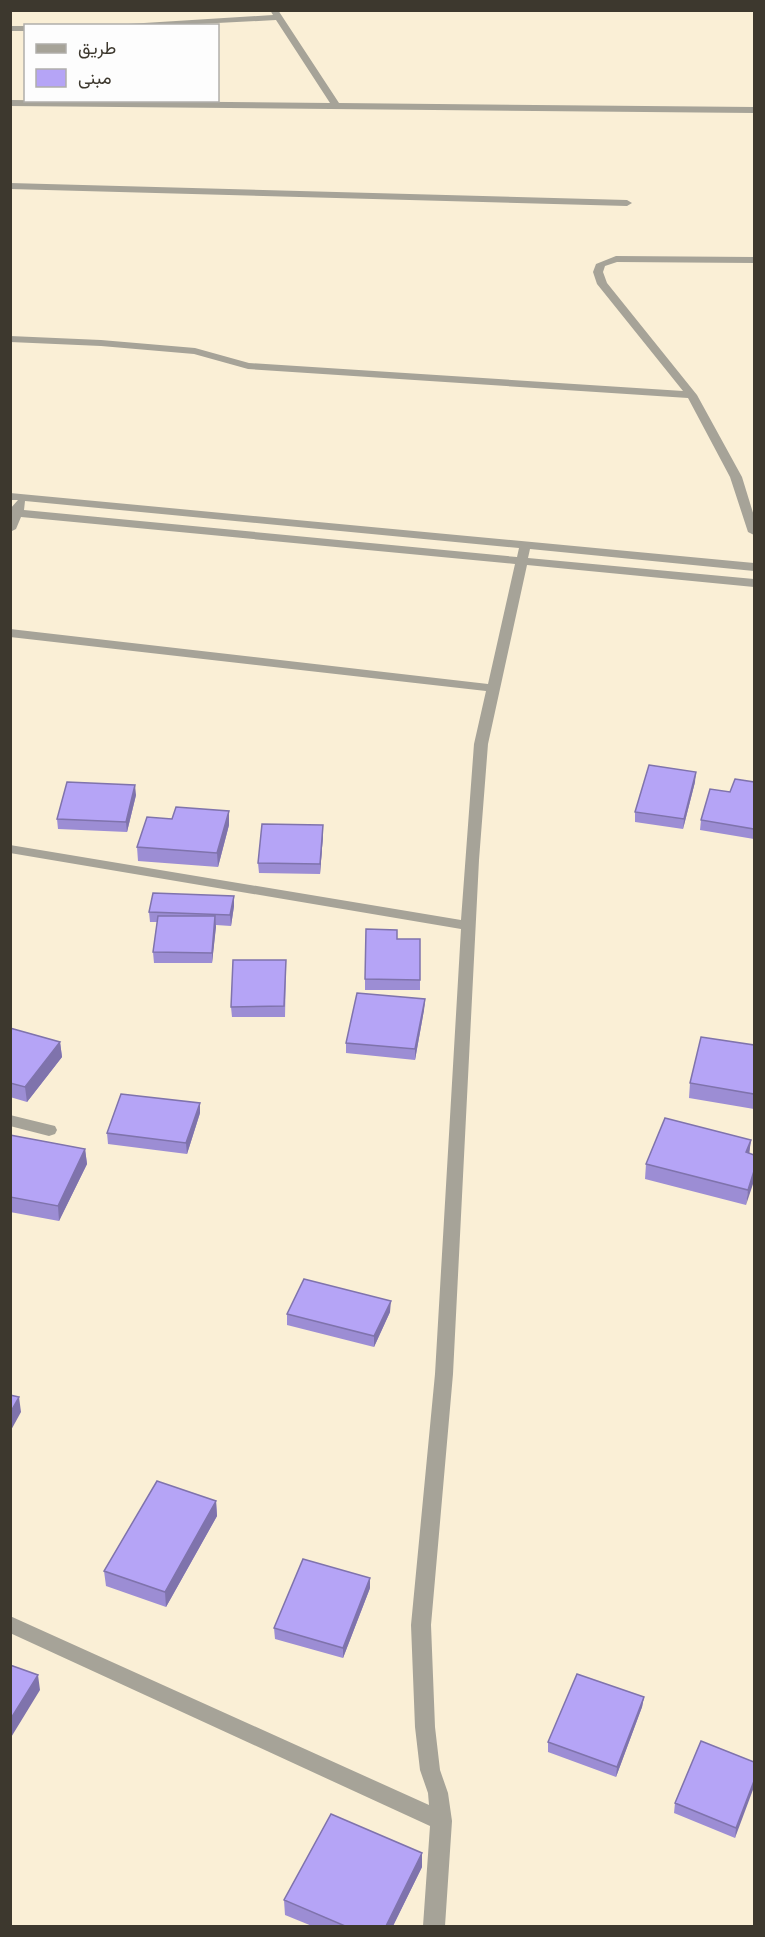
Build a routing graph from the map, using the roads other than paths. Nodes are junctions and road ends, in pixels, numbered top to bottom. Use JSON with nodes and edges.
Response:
{"nodes":[{"id":1,"x":162,"y":10,"type":"edge"},
{"id":2,"x":276,"y":14,"type":"edge"},
{"id":3,"x":168,"y":23,"type":"junction"},
{"id":4,"x":145,"y":24,"type":"edge"},
{"id":5,"x":10,"y":104,"type":"edge"},
{"id":6,"x":337,"y":107,"type":"junction"},
{"id":7,"x":754,"y":110,"type":"edge"},
{"id":8,"x":10,"y":186,"type":"edge"},
{"id":9,"x":627,"y":203,"type":"dead end"},
{"id":10,"x":754,"y":260,"type":"edge"},
{"id":11,"x":10,"y":339,"type":"edge"},
{"id":12,"x":693,"y":395,"type":"junction"},
{"id":13,"x":17,"y":497,"type":"edge"},
{"id":14,"x":14,"y":512,"type":"edge"},
{"id":15,"x":10,"y":529,"type":"edge"},
{"id":16,"x":754,"y":532,"type":"edge"},
{"id":17,"x":523,"y":554,"type":"junction"},
{"id":18,"x":754,"y":567,"type":"edge"},
{"id":19,"x":754,"y":583,"type":"edge"},
{"id":20,"x":10,"y":633,"type":"edge"},
{"id":21,"x":492,"y":687,"type":"junction"},
{"id":22,"x":10,"y":849,"type":"edge"},
{"id":23,"x":469,"y":926,"type":"junction"},
{"id":24,"x":10,"y":1120,"type":"edge"},
{"id":25,"x":49,"y":1130,"type":"dead end"},
{"id":26,"x":10,"y":1624,"type":"edge"},
{"id":27,"x":441,"y":1821,"type":"junction"},
{"id":28,"x":434,"y":1926,"type":"edge"}],
"edges":[{"from":1,"to":3,"type":"street"},
{"from":2,"to":3,"type":"street"},
{"from":2,"to":6,"type":"street"},
{"from":3,"to":4,"type":"street"},
{"from":5,"to":6,"type":"street"},
{"from":6,"to":7,"type":"street"},
{"from":8,"to":9,"type":"street"},
{"from":10,"to":12,"type":"street"},
{"from":11,"to":12,"type":"street"},
{"from":12,"to":16,"type":"street"},
{"from":13,"to":14,"type":"street"},
{"from":13,"to":17,"type":"street"},
{"from":14,"to":15,"type":"street"},
{"from":14,"to":17,"type":"street"},
{"from":17,"to":18,"type":"street"},
{"from":17,"to":19,"type":"street"},
{"from":17,"to":21,"type":"street"},
{"from":20,"to":21,"type":"street"},
{"from":21,"to":23,"type":"street"},
{"from":22,"to":23,"type":"street"},
{"from":23,"to":27,"type":"street"},
{"from":24,"to":25,"type":"street"},
{"from":26,"to":27,"type":"street"},
{"from":27,"to":28,"type":"street"}]}
